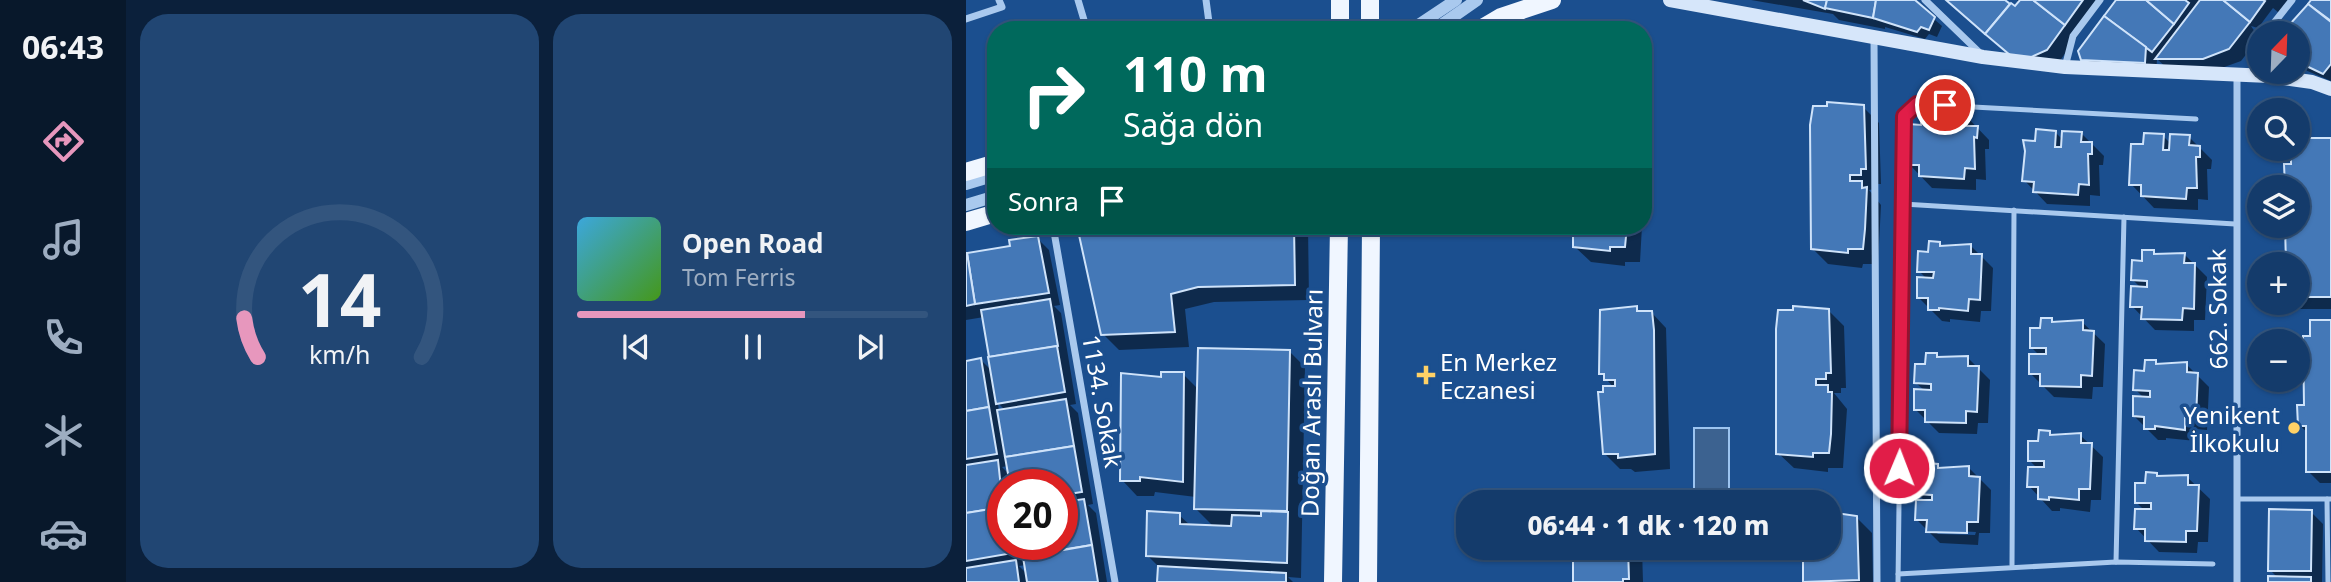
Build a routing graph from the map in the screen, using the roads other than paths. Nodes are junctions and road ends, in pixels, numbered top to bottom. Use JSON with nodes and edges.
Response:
{"nodes":[{"id":1,"x":999,"y":0,"type":"edge"},
{"id":2,"x":1078,"y":0,"type":"edge"},
{"id":3,"x":1206,"y":0,"type":"edge"},
{"id":4,"x":1340,"y":0,"type":"edge"},
{"id":5,"x":1370,"y":0,"type":"edge"},
{"id":6,"x":1456,"y":0,"type":"edge"},
{"id":7,"x":1477,"y":0,"type":"edge"},
{"id":8,"x":1552,"y":0,"type":"edge"},
{"id":9,"x":1670,"y":0,"type":"edge"},
{"id":10,"x":1925,"y":0,"type":"edge"},
{"id":11,"x":2100,"y":0,"type":"edge"},
{"id":12,"x":2292,"y":0,"type":"edge"},
{"id":13,"x":966,"y":19,"type":"edge"},
{"id":14,"x":1084,"y":21,"type":"edge"},
{"id":15,"x":1209,"y":21,"type":"edge"},
{"id":16,"x":1340,"y":21,"type":"edge"},
{"id":17,"x":1370,"y":21,"type":"edge"},
{"id":18,"x":1424,"y":21,"type":"edge"},
{"id":19,"x":1447,"y":21,"type":"edge"},
{"id":20,"x":1494,"y":21,"type":"edge"},
{"id":21,"x":2275,"y":21,"type":"edge"},
{"id":22,"x":1874,"y":38,"type":"junction"},
{"id":23,"x":1983,"y":57,"type":"junction"},
{"id":24,"x":2065,"y":67,"type":"junction"},
{"id":25,"x":2247,"y":76,"type":"edge"},
{"id":26,"x":2237,"y":77,"type":"junction"},
{"id":27,"x":2310,"y":82,"type":"edge"},
{"id":28,"x":2331,"y":89,"type":"edge"},
{"id":29,"x":2196,"y":120,"type":"dead end"},
{"id":30,"x":987,"y":166,"type":"edge"},
{"id":31,"x":966,"y":172,"type":"edge"},
{"id":32,"x":987,"y":178,"type":"edge"},
{"id":33,"x":966,"y":184,"type":"edge"},
{"id":34,"x":987,"y":199,"type":"edge"},
{"id":35,"x":1903,"y":204,"type":"junction"},
{"id":36,"x":966,"y":205,"type":"edge"},
{"id":37,"x":2014,"y":210,"type":"junction"},
{"id":38,"x":987,"y":216,"type":"edge"},
{"id":39,"x":2124,"y":217,"type":"junction"},
{"id":40,"x":966,"y":222,"type":"edge"},
{"id":41,"x":2235,"y":224,"type":"junction"},
{"id":42,"x":1055,"y":235,"type":"edge"},
{"id":43,"x":1339,"y":235,"type":"edge"},
{"id":44,"x":1371,"y":235,"type":"edge"},
{"id":45,"x":1379,"y":235,"type":"edge"},
{"id":46,"x":1371,"y":264,"type":"junction"},
{"id":47,"x":2237,"y":499,"type":"junction"},
{"id":48,"x":2329,"y":499,"type":"edge"},
{"id":49,"x":2116,"y":562,"type":"junction"},
{"id":50,"x":2213,"y":564,"type":"dead end"},
{"id":51,"x":2012,"y":565,"type":"junction"},
{"id":52,"x":1898,"y":574,"type":"junction"},
{"id":53,"x":1115,"y":582,"type":"edge"},
{"id":54,"x":1334,"y":582,"type":"edge"},
{"id":55,"x":1368,"y":582,"type":"edge"},
{"id":56,"x":1877,"y":582,"type":"edge"},
{"id":57,"x":1898,"y":582,"type":"edge"},
{"id":58,"x":2238,"y":582,"type":"edge"},
{"id":59,"x":2328,"y":582,"type":"edge"}],
"edges":[{"from":1,"to":13,"type":"street"},
{"from":2,"to":14,"type":"street"},
{"from":3,"to":15,"type":"street"},
{"from":4,"to":16,"type":"main road"},
{"from":5,"to":17,"type":"main road"},
{"from":6,"to":18,"type":"street"},
{"from":7,"to":19,"type":"street"},
{"from":8,"to":20,"type":"main road"},
{"from":9,"to":22,"type":"main road"},
{"from":10,"to":23,"type":"street"},
{"from":11,"to":24,"type":"street"},
{"from":12,"to":21,"type":"street"},
{"from":22,"to":23,"type":"main road"},
{"from":22,"to":56,"type":"street"},
{"from":23,"to":24,"type":"main road"},
{"from":24,"to":26,"type":"main road"},
{"from":25,"to":26,"type":"main road"},
{"from":26,"to":41,"type":"street","name":"662. Sokak"},
{"from":27,"to":28,"type":"main road"},
{"from":29,"to":35,"type":"lane"},
{"from":30,"to":31,"type":"main road"},
{"from":32,"to":33,"type":"street"},
{"from":34,"to":36,"type":"street"},
{"from":35,"to":37,"type":"lane"},
{"from":35,"to":52,"type":"lane"},
{"from":37,"to":39,"type":"lane"},
{"from":37,"to":51,"type":"lane"},
{"from":38,"to":40,"type":"main road"},
{"from":39,"to":41,"type":"lane"},
{"from":39,"to":49,"type":"lane"},
{"from":41,"to":47,"type":"street","name":"662. Sokak"},
{"from":42,"to":53,"type":"street","name":"1134. Sokak"},
{"from":43,"to":54,"type":"main road","name":"Doğan Araslı Bulvarı"},
{"from":44,"to":46,"type":"main road"},
{"from":45,"to":46,"type":"main road"},
{"from":46,"to":55,"type":"main road"},
{"from":47,"to":48,"type":"lane"},
{"from":47,"to":58,"type":"street","name":"662. Sokak"},
{"from":48,"to":59,"type":"lane"},
{"from":49,"to":50,"type":"lane"},
{"from":49,"to":51,"type":"lane"},
{"from":51,"to":52,"type":"lane"},
{"from":52,"to":57,"type":"lane"}]}
